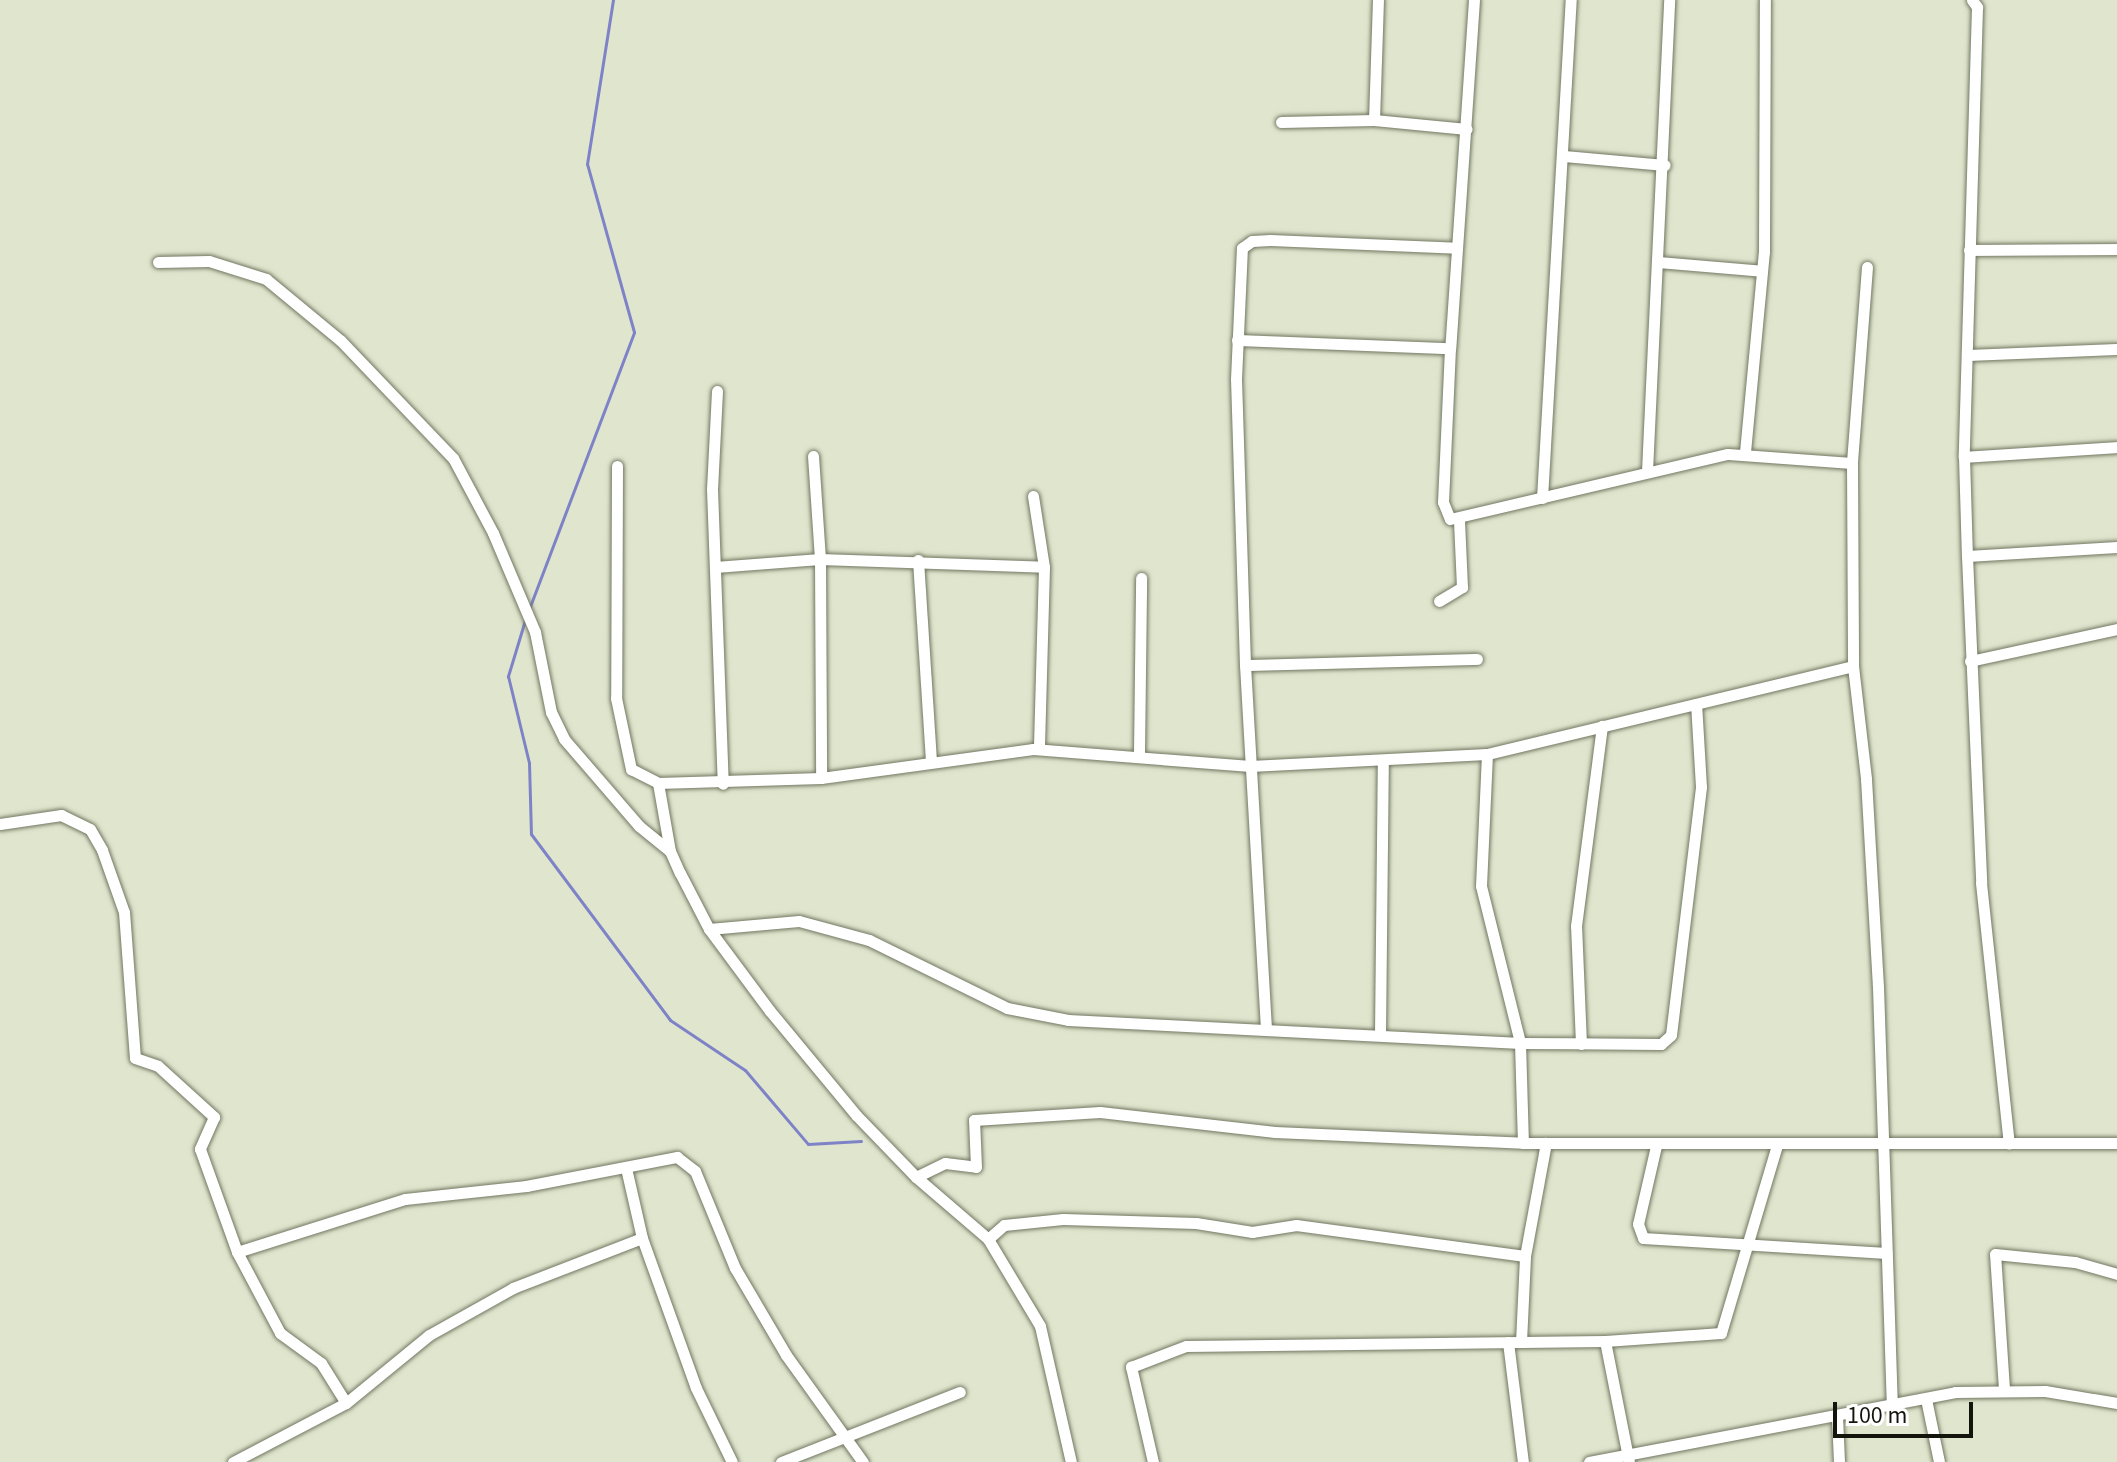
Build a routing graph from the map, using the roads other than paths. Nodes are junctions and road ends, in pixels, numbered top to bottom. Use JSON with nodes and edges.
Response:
{"nodes":[{"id":1,"x":1378,"y":0,"type":"edge"},
{"id":2,"x":1474,"y":0,"type":"edge"},
{"id":3,"x":1571,"y":0,"type":"edge"},
{"id":4,"x":1669,"y":0,"type":"edge"},
{"id":5,"x":1765,"y":0,"type":"edge"},
{"id":6,"x":1972,"y":0,"type":"edge"},
{"id":7,"x":1374,"y":120,"type":"junction"},
{"id":8,"x":1281,"y":122,"type":"dead end"},
{"id":9,"x":1467,"y":129,"type":"junction"},
{"id":10,"x":1564,"y":156,"type":"junction"},
{"id":11,"x":1665,"y":165,"type":"junction"},
{"id":12,"x":1457,"y":248,"type":"junction"},
{"id":13,"x":2117,"y":249,"type":"edge"},
{"id":14,"x":1969,"y":250,"type":"junction"},
{"id":15,"x":158,"y":262,"type":"dead end"},
{"id":16,"x":1658,"y":262,"type":"junction"},
{"id":17,"x":1867,"y":267,"type":"dead end"},
{"id":18,"x":1762,"y":271,"type":"junction"},
{"id":19,"x":1237,"y":340,"type":"junction"},
{"id":20,"x":1450,"y":348,"type":"junction"},
{"id":21,"x":2117,"y":349,"type":"edge"},
{"id":22,"x":1967,"y":355,"type":"junction"},
{"id":23,"x":717,"y":391,"type":"dead end"},
{"id":24,"x":2117,"y":447,"type":"edge"},
{"id":25,"x":1745,"y":452,"type":"junction"},
{"id":26,"x":813,"y":456,"type":"dead end"},
{"id":27,"x":1964,"y":457,"type":"junction"},
{"id":28,"x":1852,"y":463,"type":"junction"},
{"id":29,"x":617,"y":466,"type":"dead end"},
{"id":30,"x":1647,"y":471,"type":"junction"},
{"id":31,"x":1033,"y":496,"type":"dead end"},
{"id":32,"x":1542,"y":498,"type":"junction"},
{"id":33,"x":1459,"y":520,"type":"junction"},
{"id":34,"x":2117,"y":547,"type":"edge"},
{"id":35,"x":1967,"y":556,"type":"junction"},
{"id":36,"x":820,"y":559,"type":"junction"},
{"id":37,"x":918,"y":560,"type":"junction"},
{"id":38,"x":715,"y":567,"type":"junction"},
{"id":39,"x":1044,"y":567,"type":"junction"},
{"id":40,"x":1141,"y":578,"type":"dead end"},
{"id":41,"x":1439,"y":601,"type":"dead end"},
{"id":42,"x":2117,"y":629,"type":"edge"},
{"id":43,"x":1477,"y":659,"type":"dead end"},
{"id":44,"x":1970,"y":661,"type":"junction"},
{"id":45,"x":1245,"y":665,"type":"junction"},
{"id":46,"x":1853,"y":666,"type":"junction"},
{"id":47,"x":1696,"y":704,"type":"junction"},
{"id":48,"x":1602,"y":726,"type":"junction"},
{"id":49,"x":1039,"y":749,"type":"junction"},
{"id":50,"x":1139,"y":754,"type":"junction"},
{"id":51,"x":1487,"y":754,"type":"junction"},
{"id":52,"x":931,"y":761,"type":"junction"},
{"id":53,"x":1383,"y":762,"type":"junction"},
{"id":54,"x":1250,"y":766,"type":"junction"},
{"id":55,"x":821,"y":778,"type":"junction"},
{"id":56,"x":658,"y":783,"type":"junction"},
{"id":57,"x":723,"y":784,"type":"junction"},
{"id":58,"x":0,"y":824,"type":"edge"},
{"id":59,"x":670,"y":851,"type":"junction"},
{"id":60,"x":709,"y":929,"type":"junction"},
{"id":61,"x":1266,"y":1029,"type":"junction"},
{"id":62,"x":1380,"y":1034,"type":"junction"},
{"id":63,"x":1520,"y":1043,"type":"junction"},
{"id":64,"x":1581,"y":1044,"type":"junction"},
{"id":65,"x":1523,"y":1143,"type":"junction"},
{"id":66,"x":1546,"y":1143,"type":"junction"},
{"id":67,"x":2117,"y":1143,"type":"edge"},
{"id":68,"x":2009,"y":1144,"type":"junction"},
{"id":69,"x":1777,"y":1145,"type":"junction"},
{"id":70,"x":1656,"y":1146,"type":"junction"},
{"id":71,"x":1882,"y":1147,"type":"junction"},
{"id":72,"x":626,"y":1168,"type":"junction"},
{"id":73,"x":916,"y":1177,"type":"junction"},
{"id":74,"x":642,"y":1238,"type":"junction"},
{"id":75,"x":988,"y":1239,"type":"junction"},
{"id":76,"x":1752,"y":1242,"type":"junction"},
{"id":77,"x":237,"y":1252,"type":"junction"},
{"id":78,"x":1887,"y":1253,"type":"junction"},
{"id":79,"x":1525,"y":1256,"type":"junction"},
{"id":80,"x":2117,"y":1274,"type":"edge"},
{"id":81,"x":1605,"y":1341,"type":"junction"},
{"id":82,"x":1508,"y":1342,"type":"junction"},
{"id":83,"x":1521,"y":1342,"type":"junction"},
{"id":84,"x":2004,"y":1389,"type":"junction"},
{"id":85,"x":960,"y":1392,"type":"dead end"},
{"id":86,"x":1926,"y":1399,"type":"junction"},
{"id":87,"x":346,"y":1403,"type":"junction"},
{"id":88,"x":2117,"y":1403,"type":"edge"},
{"id":89,"x":1892,"y":1404,"type":"junction"},
{"id":90,"x":1837,"y":1416,"type":"junction"},
{"id":91,"x":845,"y":1439,"type":"junction"},
{"id":92,"x":1628,"y":1458,"type":"edge"},
{"id":93,"x":233,"y":1462,"type":"edge"},
{"id":94,"x":732,"y":1462,"type":"edge"},
{"id":95,"x":781,"y":1462,"type":"edge"},
{"id":96,"x":863,"y":1462,"type":"edge"},
{"id":97,"x":1071,"y":1462,"type":"edge"},
{"id":98,"x":1153,"y":1462,"type":"edge"},
{"id":99,"x":1523,"y":1462,"type":"edge"},
{"id":100,"x":1589,"y":1462,"type":"edge"},
{"id":101,"x":1839,"y":1462,"type":"edge"},
{"id":102,"x":1939,"y":1462,"type":"edge"}],
"edges":[{"from":1,"to":7,"type":"street"},
{"from":2,"to":9,"type":"street"},
{"from":3,"to":10,"type":"street"},
{"from":4,"to":11,"type":"street"},
{"from":5,"to":18,"type":"street"},
{"from":6,"to":14,"type":"street"},
{"from":7,"to":8,"type":"street"},
{"from":7,"to":9,"type":"street"},
{"from":9,"to":12,"type":"street"},
{"from":10,"to":11,"type":"street"},
{"from":10,"to":32,"type":"street"},
{"from":11,"to":16,"type":"street"},
{"from":12,"to":19,"type":"street"},
{"from":12,"to":20,"type":"street"},
{"from":13,"to":14,"type":"street"},
{"from":14,"to":22,"type":"street"},
{"from":15,"to":59,"type":"street"},
{"from":16,"to":18,"type":"street"},
{"from":16,"to":30,"type":"street"},
{"from":17,"to":28,"type":"street"},
{"from":18,"to":25,"type":"street"},
{"from":19,"to":20,"type":"street"},
{"from":19,"to":45,"type":"street"},
{"from":20,"to":33,"type":"street"},
{"from":21,"to":22,"type":"street"},
{"from":22,"to":27,"type":"street"},
{"from":23,"to":38,"type":"street"},
{"from":24,"to":27,"type":"street"},
{"from":25,"to":28,"type":"street"},
{"from":25,"to":30,"type":"street"},
{"from":26,"to":36,"type":"street"},
{"from":27,"to":35,"type":"street"},
{"from":28,"to":46,"type":"street"},
{"from":29,"to":56,"type":"street"},
{"from":30,"to":32,"type":"street"},
{"from":31,"to":39,"type":"street"},
{"from":32,"to":33,"type":"street"},
{"from":33,"to":41,"type":"street"},
{"from":34,"to":35,"type":"street"},
{"from":35,"to":44,"type":"street"},
{"from":36,"to":37,"type":"street"},
{"from":36,"to":38,"type":"street"},
{"from":36,"to":55,"type":"street"},
{"from":37,"to":39,"type":"street"},
{"from":37,"to":52,"type":"street"},
{"from":38,"to":57,"type":"street"},
{"from":39,"to":49,"type":"street"},
{"from":40,"to":50,"type":"street"},
{"from":42,"to":44,"type":"street"},
{"from":43,"to":45,"type":"street"},
{"from":44,"to":68,"type":"street"},
{"from":45,"to":54,"type":"street"},
{"from":46,"to":47,"type":"street"},
{"from":46,"to":71,"type":"street"},
{"from":47,"to":48,"type":"street"},
{"from":47,"to":64,"type":"street"},
{"from":48,"to":51,"type":"street"},
{"from":48,"to":64,"type":"street"},
{"from":49,"to":50,"type":"street"},
{"from":49,"to":52,"type":"street"},
{"from":50,"to":54,"type":"street"},
{"from":51,"to":53,"type":"street"},
{"from":51,"to":63,"type":"street"},
{"from":52,"to":55,"type":"street"},
{"from":53,"to":54,"type":"street"},
{"from":53,"to":62,"type":"street"},
{"from":54,"to":61,"type":"street"},
{"from":55,"to":57,"type":"street"},
{"from":56,"to":57,"type":"street"},
{"from":56,"to":59,"type":"street"},
{"from":58,"to":77,"type":"street"},
{"from":59,"to":60,"type":"street"},
{"from":60,"to":61,"type":"street"},
{"from":60,"to":73,"type":"street"},
{"from":61,"to":62,"type":"street"},
{"from":62,"to":63,"type":"street"},
{"from":63,"to":64,"type":"street"},
{"from":63,"to":65,"type":"street"},
{"from":65,"to":66,"type":"street"},
{"from":65,"to":73,"type":"street"},
{"from":66,"to":70,"type":"street"},
{"from":66,"to":79,"type":"street"},
{"from":67,"to":68,"type":"street"},
{"from":68,"to":71,"type":"street"},
{"from":69,"to":70,"type":"street"},
{"from":69,"to":71,"type":"street"},
{"from":69,"to":76,"type":"street"},
{"from":70,"to":76,"type":"street"},
{"from":71,"to":78,"type":"street"},
{"from":72,"to":74,"type":"street"},
{"from":72,"to":77,"type":"street"},
{"from":72,"to":91,"type":"street"},
{"from":73,"to":75,"type":"street"},
{"from":74,"to":87,"type":"street"},
{"from":74,"to":94,"type":"street"},
{"from":75,"to":79,"type":"street"},
{"from":75,"to":97,"type":"street"},
{"from":76,"to":78,"type":"street"},
{"from":76,"to":81,"type":"street"},
{"from":77,"to":87,"type":"street"},
{"from":78,"to":89,"type":"street"},
{"from":79,"to":83,"type":"street"},
{"from":80,"to":84,"type":"street"},
{"from":81,"to":83,"type":"street"},
{"from":81,"to":92,"type":"street"},
{"from":82,"to":83,"type":"street"},
{"from":82,"to":98,"type":"street"},
{"from":82,"to":99,"type":"street"},
{"from":84,"to":86,"type":"street"},
{"from":84,"to":88,"type":"street"},
{"from":85,"to":91,"type":"street"},
{"from":86,"to":89,"type":"street"},
{"from":86,"to":102,"type":"street"},
{"from":87,"to":93,"type":"street"},
{"from":89,"to":90,"type":"street"},
{"from":90,"to":92,"type":"street"},
{"from":90,"to":101,"type":"street"},
{"from":91,"to":95,"type":"street"},
{"from":91,"to":96,"type":"street"},
{"from":92,"to":100,"type":"street"}]}
